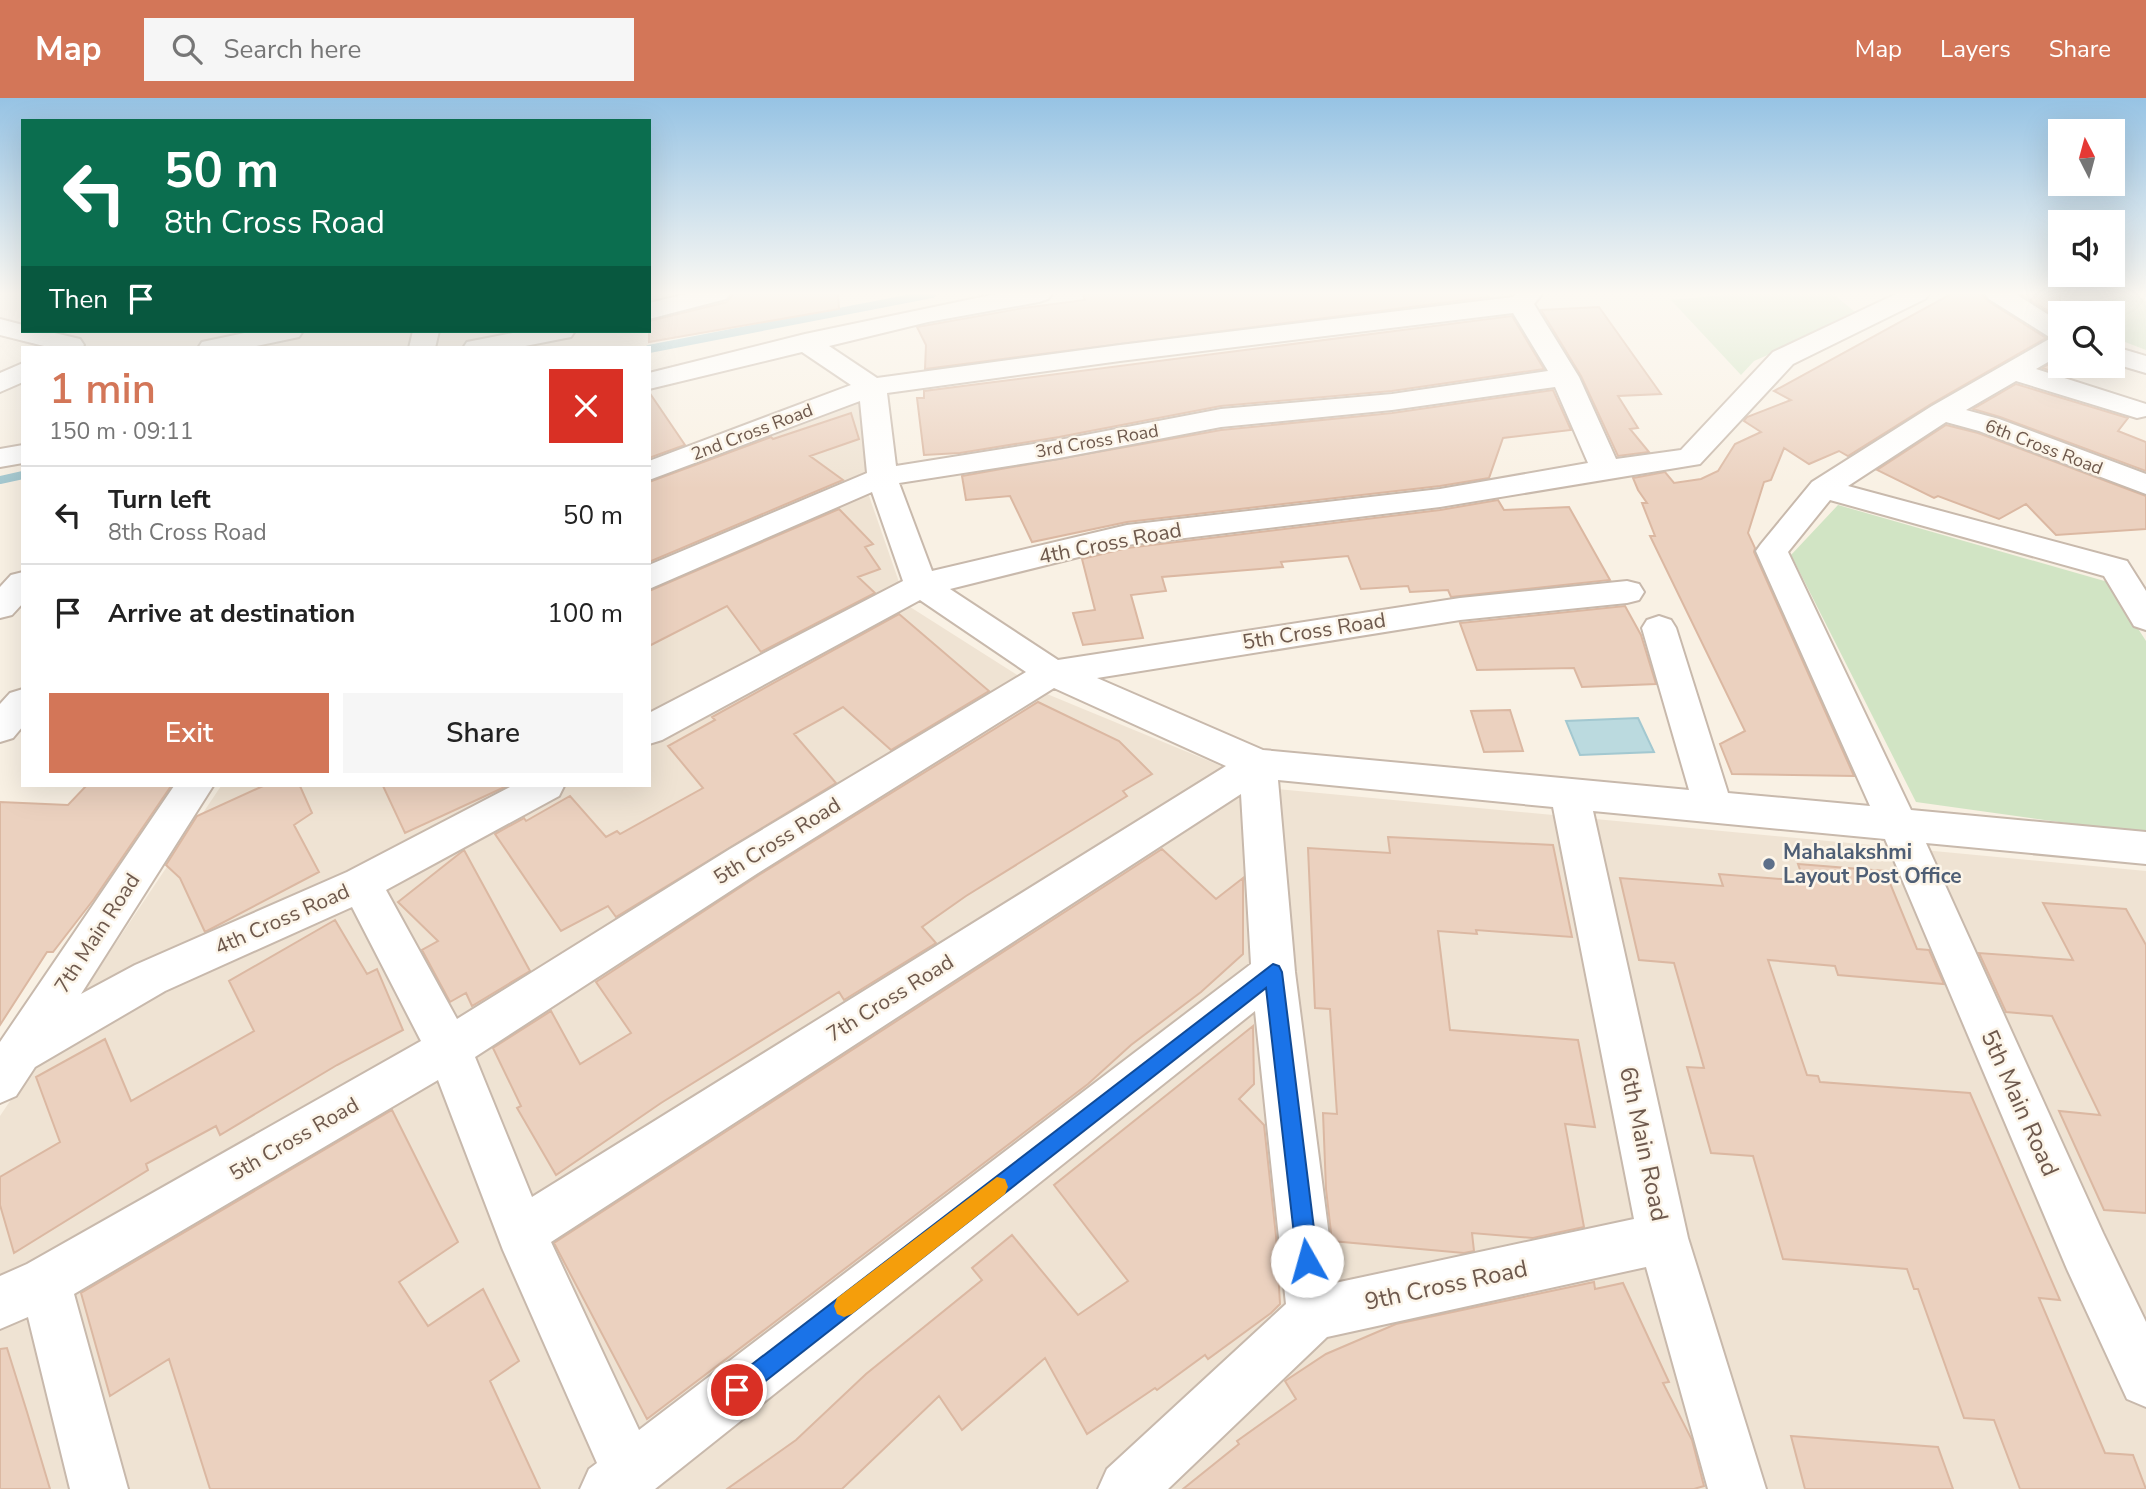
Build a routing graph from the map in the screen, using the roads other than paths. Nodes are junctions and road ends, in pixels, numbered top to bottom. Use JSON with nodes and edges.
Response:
{"nodes":[{"id":1,"x":737,"y":359,"type":"edge"},
{"id":2,"x":830,"y":359,"type":"edge"},
{"id":3,"x":1077,"y":359,"type":"edge"},
{"id":4,"x":1556,"y":359,"type":"edge"},
{"id":5,"x":1782,"y":359,"type":"edge"},
{"id":6,"x":2034,"y":359,"type":"edge"},
{"id":7,"x":2127,"y":359,"type":"edge"},
{"id":8,"x":2146,"y":365,"type":"edge"},
{"id":9,"x":2013,"y":371,"type":"junction"},
{"id":10,"x":21,"y":372,"type":"edge"},
{"id":11,"x":1565,"y":377,"type":"junction"},
{"id":12,"x":651,"y":380,"type":"edge"},
{"id":13,"x":0,"y":384,"type":"edge"},
{"id":14,"x":872,"y":387,"type":"junction"},
{"id":15,"x":2137,"y":410,"type":"dead end"},
{"id":16,"x":1942,"y":412,"type":"junction"},
{"id":17,"x":1606,"y":469,"type":"junction"},
{"id":18,"x":651,"y":470,"type":"edge"},
{"id":19,"x":882,"y":477,"type":"junction"},
{"id":20,"x":2146,"y":485,"type":"edge"},
{"id":21,"x":1823,"y":489,"type":"junction"},
{"id":22,"x":651,"y":577,"type":"edge"},
{"id":23,"x":21,"y":585,"type":"edge"},
{"id":24,"x":921,"y":585,"type":"junction"},
{"id":25,"x":1627,"y":592,"type":"dead end"},
{"id":26,"x":0,"y":607,"type":"edge"},
{"id":27,"x":2146,"y":618,"type":"edge"},
{"id":28,"x":1659,"y":628,"type":"dead end"},
{"id":29,"x":1052,"y":673,"type":"junction"},
{"id":30,"x":21,"y":704,"type":"edge"},
{"id":31,"x":0,"y":728,"type":"edge"},
{"id":32,"x":651,"y":729,"type":"edge"},
{"id":33,"x":1258,"y":764,"type":"junction"},
{"id":34,"x":222,"y":787,"type":"edge"},
{"id":35,"x":543,"y":787,"type":"edge"},
{"id":36,"x":1570,"y":793,"type":"junction"},
{"id":37,"x":185,"y":798,"type":"edge"},
{"id":38,"x":1713,"y":807,"type":"junction"},
{"id":39,"x":1898,"y":824,"type":"junction"},
{"id":40,"x":2146,"y":848,"type":"edge"},
{"id":41,"x":361,"y":884,"type":"junction"},
{"id":42,"x":1273,"y":972,"type":"junction"},
{"id":43,"x":449,"y":1049,"type":"junction"},
{"id":44,"x":10,"y":1067,"type":"edge"},
{"id":45,"x":521,"y":1232,"type":"junction"},
{"id":46,"x":1663,"y":1238,"type":"junction"},
{"id":47,"x":22,"y":1293,"type":"edge"},
{"id":48,"x":1313,"y":1314,"type":"junction"},
{"id":49,"x":2146,"y":1380,"type":"edge"},
{"id":50,"x":619,"y":1481,"type":"edge"},
{"id":51,"x":99,"y":1489,"type":"edge"},
{"id":52,"x":1127,"y":1489,"type":"edge"},
{"id":53,"x":1737,"y":1489,"type":"edge"}],
"edges":[{"from":1,"to":12,"type":"street"},
{"from":2,"to":14,"type":"street"},
{"from":3,"to":14,"type":"street","name":"2nd Cross Road"},
{"from":4,"to":11,"type":"street"},
{"from":5,"to":17,"type":"street","name":"4th Cross Road"},
{"from":6,"to":9,"type":"street"},
{"from":7,"to":8,"type":"street"},
{"from":9,"to":15,"type":"street"},
{"from":9,"to":16,"type":"street"},
{"from":10,"to":13,"type":"street"},
{"from":11,"to":17,"type":"street"},
{"from":11,"to":19,"type":"street","name":"3rd Cross Road"},
{"from":14,"to":18,"type":"street","name":"2nd Cross Road"},
{"from":14,"to":19,"type":"street"},
{"from":16,"to":20,"type":"street","name":"6th Cross Road"},
{"from":16,"to":21,"type":"street"},
{"from":17,"to":24,"type":"street","name":"4th Cross Road"},
{"from":19,"to":22,"type":"street","name":"3rd Cross Road"},
{"from":19,"to":24,"type":"street"},
{"from":21,"to":27,"type":"street"},
{"from":21,"to":39,"type":"street","name":"5th Main Road"},
{"from":23,"to":26,"type":"street"},
{"from":24,"to":29,"type":"street"},
{"from":24,"to":32,"type":"street","name":"4th Cross Road"},
{"from":25,"to":29,"type":"street","name":"5th Cross Road"},
{"from":28,"to":38,"type":"street"},
{"from":29,"to":33,"type":"street"},
{"from":29,"to":43,"type":"street","name":"5th Cross Road"},
{"from":30,"to":31,"type":"street"},
{"from":33,"to":36,"type":"street"},
{"from":33,"to":42,"type":"street"},
{"from":33,"to":45,"type":"street","name":"7th Cross Road"},
{"from":34,"to":37,"type":"street"},
{"from":35,"to":41,"type":"street","name":"4th Cross Road"},
{"from":36,"to":38,"type":"street"},
{"from":36,"to":46,"type":"street","name":"6th Main Road"},
{"from":37,"to":44,"type":"street","name":"7th Main Road"},
{"from":38,"to":39,"type":"street"},
{"from":39,"to":40,"type":"street"},
{"from":39,"to":49,"type":"street","name":"5th Main Road"},
{"from":41,"to":43,"type":"street"},
{"from":41,"to":44,"type":"street","name":"4th Cross Road"},
{"from":42,"to":48,"type":"street"},
{"from":42,"to":50,"type":"street"},
{"from":43,"to":45,"type":"street"},
{"from":43,"to":47,"type":"street","name":"5th Cross Road"},
{"from":45,"to":50,"type":"street"},
{"from":46,"to":48,"type":"street","name":"9th Cross Road"},
{"from":46,"to":53,"type":"street","name":"6th Main Road"},
{"from":47,"to":51,"type":"street"},
{"from":48,"to":52,"type":"street"}]}
